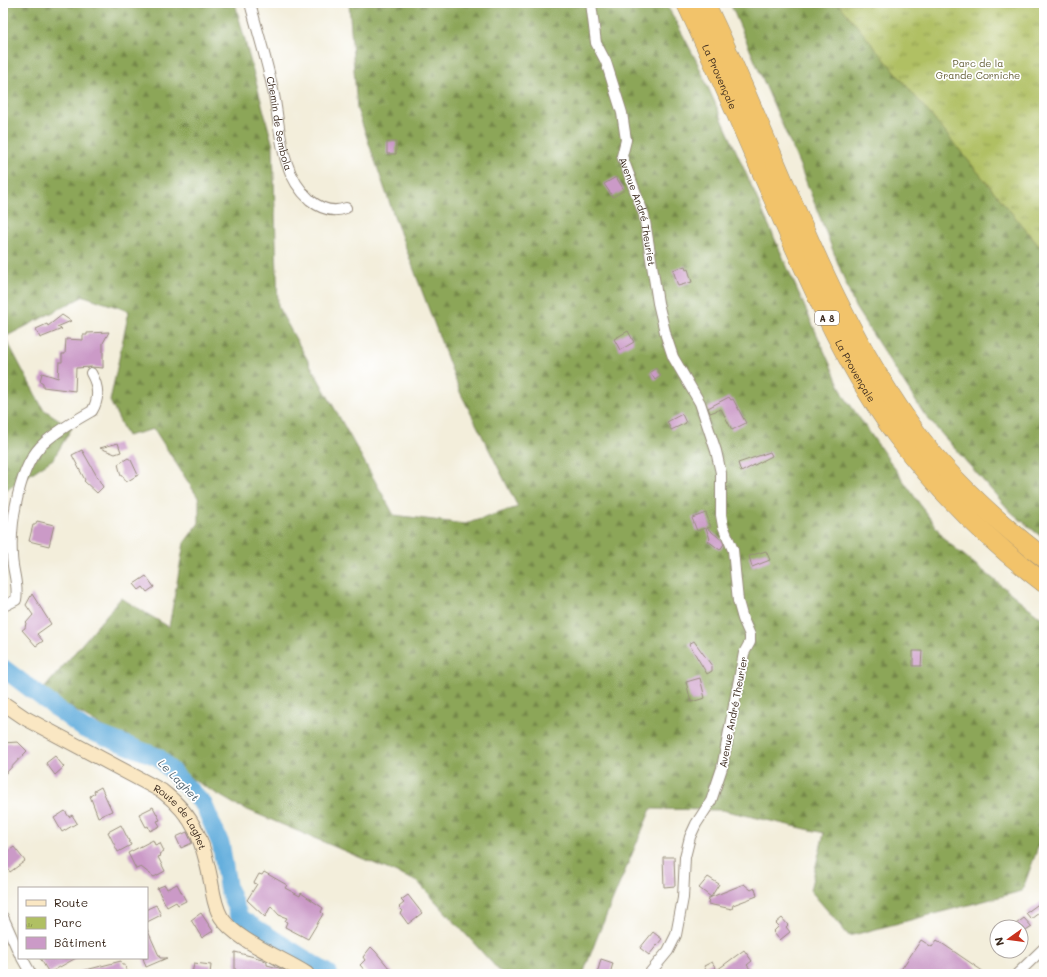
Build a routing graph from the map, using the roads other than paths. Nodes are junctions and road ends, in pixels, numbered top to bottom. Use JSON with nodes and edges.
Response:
{"nodes":[{"id":1,"x":250,"y":3,"type":"edge"},
{"id":2,"x":591,"y":3,"type":"edge"},
{"id":3,"x":686,"y":3,"type":"edge"},
{"id":4,"x":705,"y":3,"type":"edge"},
{"id":5,"x":346,"y":208,"type":"dead end"},
{"id":6,"x":91,"y":373,"type":"dead end"},
{"id":7,"x":682,"y":374,"type":"joint"},
{"id":8,"x":1044,"y":558,"type":"edge"},
{"id":9,"x":1044,"y":583,"type":"edge"},
{"id":10,"x":3,"y":603,"type":"edge"},
{"id":11,"x":3,"y":703,"type":"edge"},
{"id":12,"x":3,"y":917,"type":"edge"},
{"id":13,"x":1044,"y":948,"type":"edge"},
{"id":14,"x":18,"y":951,"type":"edge"},
{"id":15,"x":23,"y":959,"type":"edge"},
{"id":16,"x":31,"y":974,"type":"edge"},
{"id":17,"x":307,"y":974,"type":"edge"},
{"id":18,"x":649,"y":974,"type":"edge"},
{"id":19,"x":1017,"y":974,"type":"edge"}],
"edges":[{"from":1,"to":5,"type":"street","name":"Chemin de Sembola"},
{"from":2,"to":7,"type":"street","name":"Avenue André Theuriet"},
{"from":3,"to":9,"type":"highway","name":"La Provençale","number":"A 8"},
{"from":4,"to":8,"type":"highway","name":"La Provençale","number":"A 8"},
{"from":6,"to":10,"type":"street"},
{"from":7,"to":18,"type":"street","name":"Avenue André Theurier"},
{"from":11,"to":17,"type":"main road","name":"Route de Laghet"},
{"from":12,"to":14,"type":"street"},
{"from":13,"to":19,"type":"street"},
{"from":15,"to":16,"type":"street"}]}
